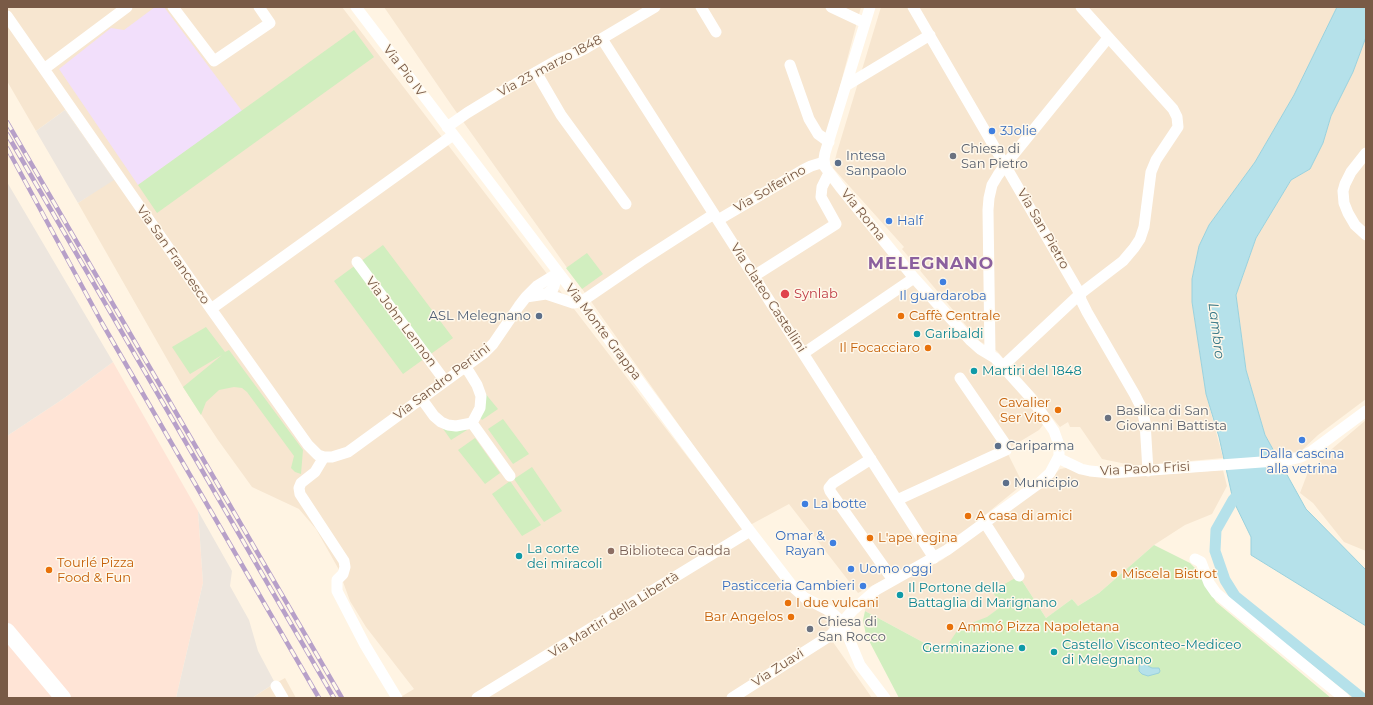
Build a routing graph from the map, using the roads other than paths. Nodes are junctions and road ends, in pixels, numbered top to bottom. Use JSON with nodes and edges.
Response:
{"nodes":[{"id":1,"x":127,"y":7,"type":"edge"},
{"id":2,"x":173,"y":7,"type":"edge"},
{"id":3,"x":259,"y":7,"type":"edge"},
{"id":4,"x":356,"y":7,"type":"edge"},
{"id":5,"x":701,"y":7,"type":"edge"},
{"id":6,"x":831,"y":7,"type":"edge"},
{"id":7,"x":870,"y":7,"type":"edge"},
{"id":8,"x":912,"y":7,"type":"edge"},
{"id":9,"x":1081,"y":7,"type":"edge"},
{"id":10,"x":652,"y":8,"type":"edge"},
{"id":11,"x":7,"y":16,"type":"edge"},
{"id":12,"x":865,"y":23,"type":"junction"},
{"id":13,"x":716,"y":32,"type":"dead end"},
{"id":14,"x":930,"y":35,"type":"junction"},
{"id":15,"x":1108,"y":38,"type":"junction"},
{"id":16,"x":602,"y":39,"type":"junction"},
{"id":17,"x":790,"y":65,"type":"dead end"},
{"id":18,"x":44,"y":69,"type":"junction"},
{"id":19,"x":536,"y":72,"type":"junction"},
{"id":20,"x":847,"y":85,"type":"junction"},
{"id":21,"x":450,"y":131,"type":"junction"},
{"id":22,"x":829,"y":142,"type":"junction"},
{"id":23,"x":1366,"y":153,"type":"edge"},
{"id":24,"x":1005,"y":165,"type":"junction"},
{"id":25,"x":826,"y":168,"type":"junction"},
{"id":26,"x":626,"y":204,"type":"dead end"},
{"id":27,"x":716,"y":217,"type":"junction"},
{"id":28,"x":1366,"y":235,"type":"edge"},
{"id":29,"x":357,"y":262,"type":"dead end"},
{"id":30,"x":558,"y":273,"type":"junction"},
{"id":31,"x":754,"y":276,"type":"junction"},
{"id":32,"x":914,"y":278,"type":"junction"},
{"id":33,"x":546,"y":294,"type":"junction"},
{"id":34,"x":1080,"y":294,"type":"junction"},
{"id":35,"x":526,"y":297,"type":"junction"},
{"id":36,"x":581,"y":302,"type":"junction"},
{"id":37,"x":211,"y":309,"type":"junction"},
{"id":38,"x":804,"y":354,"type":"junction"},
{"id":39,"x":990,"y":354,"type":"junction"},
{"id":40,"x":1003,"y":366,"type":"junction"},
{"id":41,"x":464,"y":368,"type":"junction"},
{"id":42,"x":960,"y":378,"type":"dead end"},
{"id":43,"x":445,"y":381,"type":"junction"},
{"id":44,"x":422,"y":398,"type":"junction"},
{"id":45,"x":1366,"y":411,"type":"edge"},
{"id":46,"x":472,"y":423,"type":"junction"},
{"id":47,"x":324,"y":458,"type":"junction"},
{"id":48,"x":1058,"y":458,"type":"junction"},
{"id":49,"x":871,"y":459,"type":"junction"},
{"id":50,"x":1148,"y":471,"type":"junction"},
{"id":51,"x":510,"y":476,"type":"dead end"},
{"id":52,"x":898,"y":500,"type":"junction"},
{"id":53,"x":985,"y":522,"type":"junction"},
{"id":54,"x":750,"y":531,"type":"junction"},
{"id":55,"x":934,"y":558,"type":"junction"},
{"id":56,"x":1195,"y":559,"type":"dead end"},
{"id":57,"x":1019,"y":576,"type":"dead end"},
{"id":58,"x":893,"y":580,"type":"junction"},
{"id":59,"x":842,"y":622,"type":"junction"},
{"id":60,"x":7,"y":631,"type":"edge"},
{"id":61,"x":276,"y":686,"type":"dead end"},
{"id":62,"x":63,"y":698,"type":"edge"},
{"id":63,"x":283,"y":698,"type":"edge"},
{"id":64,"x":397,"y":698,"type":"edge"},
{"id":65,"x":477,"y":698,"type":"edge"},
{"id":66,"x":732,"y":698,"type":"edge"},
{"id":67,"x":885,"y":698,"type":"edge"},
{"id":68,"x":1344,"y":698,"type":"edge"}],
"edges":[{"from":1,"to":18,"type":"street"},
{"from":2,"to":3,"type":"street"},
{"from":4,"to":21,"type":"street","name":"Via Pio IV"},
{"from":5,"to":13,"type":"street"},
{"from":6,"to":12,"type":"street"},
{"from":7,"to":12,"type":"street"},
{"from":8,"to":14,"type":"street","name":"Via San Pietro"},
{"from":9,"to":15,"type":"street"},
{"from":10,"to":16,"type":"street","name":"Via 23 marzo 1848"},
{"from":11,"to":18,"type":"street","name":"Via San Francesco"},
{"from":12,"to":20,"type":"street"},
{"from":14,"to":20,"type":"street"},
{"from":14,"to":24,"type":"street","name":"Via San Pietro"},
{"from":15,"to":24,"type":"street"},
{"from":15,"to":34,"type":"street"},
{"from":16,"to":19,"type":"street","name":"Via 23 marzo 1848"},
{"from":16,"to":27,"type":"street","name":"Via Clateo Castellini"},
{"from":17,"to":22,"type":"street"},
{"from":18,"to":37,"type":"street","name":"Via San Francesco"},
{"from":19,"to":21,"type":"street","name":"Via 23 marzo 1848"},
{"from":19,"to":26,"type":"street"},
{"from":20,"to":22,"type":"street"},
{"from":21,"to":30,"type":"street","name":"Via Monte Grappa"},
{"from":21,"to":37,"type":"street","name":"Via San Francesco"},
{"from":22,"to":25,"type":"street"},
{"from":23,"to":28,"type":"street"},
{"from":24,"to":34,"type":"street","name":"Via San Pietro"},
{"from":24,"to":39,"type":"street"},
{"from":25,"to":27,"type":"street","name":"Via Solferino"},
{"from":25,"to":31,"type":"street","name":"Via Roma"},
{"from":25,"to":32,"type":"street","name":"Via Roma"},
{"from":27,"to":31,"type":"street","name":"Via Clateo Castellini"},
{"from":27,"to":36,"type":"street","name":"Via Solferino"},
{"from":29,"to":43,"type":"street","name":"Via John Lennon"},
{"from":30,"to":33,"type":"street"},
{"from":30,"to":35,"type":"street","name":"Via Sandro Pertini"},
{"from":30,"to":36,"type":"street","name":"Via Monte Grappa"},
{"from":31,"to":38,"type":"street","name":"Via Clateo Castellini"},
{"from":32,"to":38,"type":"street"},
{"from":32,"to":39,"type":"street","name":"Via Roma"},
{"from":33,"to":35,"type":"street"},
{"from":33,"to":36,"type":"street"},
{"from":34,"to":40,"type":"street"},
{"from":34,"to":50,"type":"street","name":"Via San Pietro"},
{"from":35,"to":41,"type":"street","name":"Via Sandro Pertini"},
{"from":36,"to":54,"type":"street","name":"Via Monte Grappa"},
{"from":37,"to":47,"type":"street"},
{"from":38,"to":49,"type":"street","name":"Via Clateo Castellini"},
{"from":39,"to":40,"type":"street","name":"Via Roma"},
{"from":40,"to":48,"type":"street","name":"Via Roma"},
{"from":41,"to":43,"type":"street","name":"Via Sandro Pertini"},
{"from":41,"to":46,"type":"street"},
{"from":42,"to":52,"type":"street"},
{"from":43,"to":44,"type":"street","name":"Via Sandro Pertini"},
{"from":44,"to":46,"type":"street"},
{"from":44,"to":47,"type":"street","name":"Via Sandro Pertini"},
{"from":45,"to":50,"type":"street","name":"Via Paolo Frisi"},
{"from":46,"to":51,"type":"street"},
{"from":47,"to":64,"type":"street"},
{"from":48,"to":50,"type":"street","name":"Via Paolo Frisi"},
{"from":48,"to":53,"type":"street","name":"Via Zuavi"},
{"from":49,"to":52,"type":"street","name":"Via Clateo Castellini"},
{"from":49,"to":58,"type":"street"},
{"from":52,"to":55,"type":"street","name":"Via Clateo Castellini"},
{"from":53,"to":55,"type":"street","name":"Via Zuavi"},
{"from":53,"to":57,"type":"street"},
{"from":54,"to":59,"type":"street","name":"Via Monte Grappa"},
{"from":54,"to":65,"type":"street","name":"Via Martiri della Libertà"},
{"from":55,"to":58,"type":"street","name":"Via Zuavi"},
{"from":56,"to":68,"type":"street"},
{"from":58,"to":59,"type":"street","name":"Via Zuavi"},
{"from":59,"to":66,"type":"street","name":"Via Zuavi"},
{"from":59,"to":67,"type":"street"},
{"from":60,"to":62,"type":"street"},
{"from":61,"to":63,"type":"street"}]}
